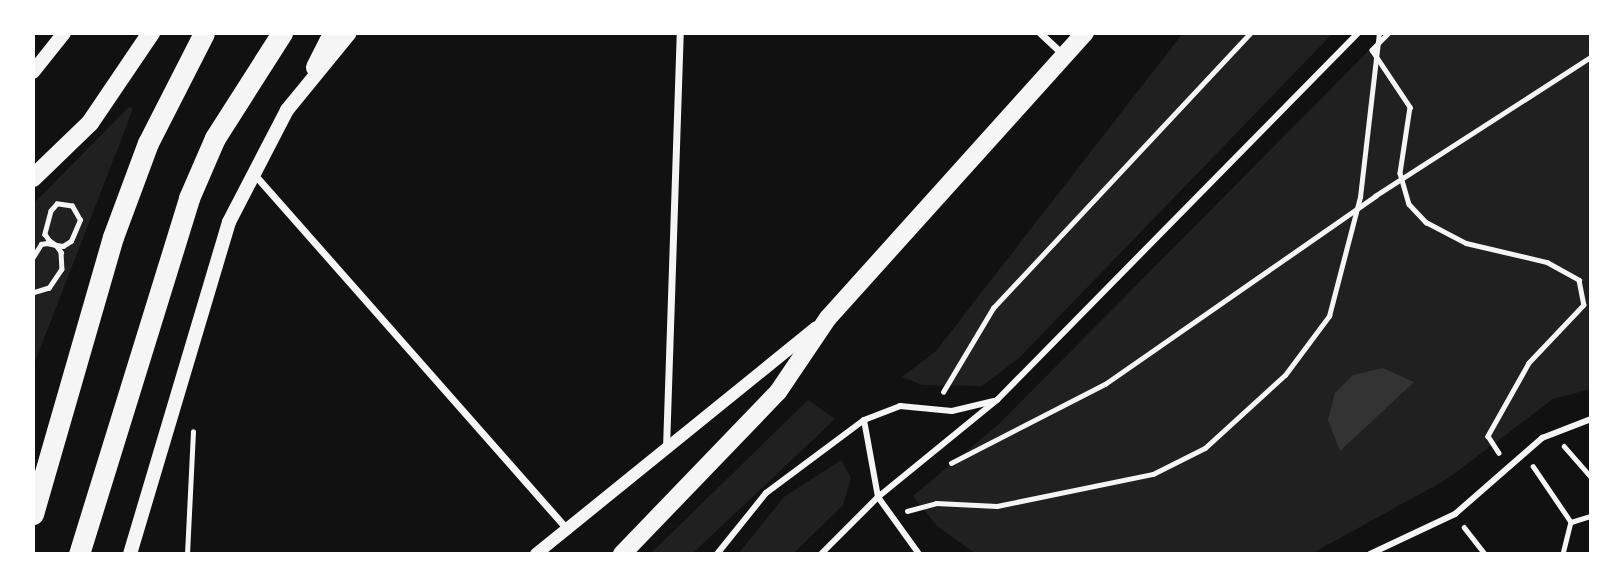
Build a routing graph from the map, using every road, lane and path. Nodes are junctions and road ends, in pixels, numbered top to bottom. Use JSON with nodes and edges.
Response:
{"nodes":[{"id":1,"x":64,"y":33,"type":"edge"},
{"id":2,"x":151,"y":33,"type":"edge"},
{"id":3,"x":204,"y":33,"type":"edge"},
{"id":4,"x":282,"y":33,"type":"edge"},
{"id":5,"x":333,"y":33,"type":"edge"},
{"id":6,"x":350,"y":33,"type":"edge"},
{"id":7,"x":680,"y":33,"type":"edge"},
{"id":8,"x":1040,"y":33,"type":"edge"},
{"id":9,"x":1085,"y":33,"type":"edge"},
{"id":10,"x":1250,"y":33,"type":"edge"},
{"id":11,"x":1358,"y":33,"type":"edge"},
{"id":12,"x":1379,"y":33,"type":"edge"},
{"id":13,"x":1389,"y":33,"type":"edge"},
{"id":14,"x":1372,"y":50,"type":"junction"},
{"id":15,"x":1064,"y":56,"type":"junction"},
{"id":16,"x":1591,"y":57,"type":"edge"},
{"id":17,"x":316,"y":67,"type":"junction"},
{"id":18,"x":33,"y":72,"type":"edge"},
{"id":19,"x":253,"y":173,"type":"junction"},
{"id":20,"x":33,"y":178,"type":"edge"},
{"id":21,"x":1401,"y":179,"type":"junction"},
{"id":22,"x":1357,"y":208,"type":"junction"},
{"id":23,"x":55,"y":245,"type":"junction"},
{"id":24,"x":33,"y":257,"type":"edge"},
{"id":25,"x":33,"y":293,"type":"edge"},
{"id":26,"x":828,"y":318,"type":"junction"},
{"id":27,"x":997,"y":400,"type":"junction"},
{"id":28,"x":933,"y":409,"type":"junction"},
{"id":29,"x":1591,"y":419,"type":"edge"},
{"id":30,"x":864,"y":420,"type":"junction"},
{"id":31,"x":193,"y":431,"type":"dead end"},
{"id":32,"x":1553,"y":433,"type":"junction"},
{"id":33,"x":666,"y":452,"type":"junction"},
{"id":34,"x":1524,"y":455,"type":"junction"},
{"id":35,"x":946,"y":466,"type":"dead end"},
{"id":36,"x":1510,"y":468,"type":"junction"},
{"id":37,"x":1591,"y":477,"type":"edge"},
{"id":38,"x":878,"y":497,"type":"junction"},
{"id":39,"x":33,"y":514,"type":"edge"},
{"id":40,"x":1455,"y":514,"type":"junction"},
{"id":41,"x":888,"y":516,"type":"junction"},
{"id":42,"x":1591,"y":516,"type":"edge"},
{"id":43,"x":1571,"y":522,"type":"junction"},
{"id":44,"x":568,"y":530,"type":"junction"},
{"id":45,"x":79,"y":554,"type":"edge"},
{"id":46,"x":130,"y":554,"type":"edge"},
{"id":47,"x":187,"y":554,"type":"edge"},
{"id":48,"x":536,"y":554,"type":"edge"},
{"id":49,"x":622,"y":554,"type":"edge"},
{"id":50,"x":718,"y":554,"type":"edge"},
{"id":51,"x":821,"y":554,"type":"edge"},
{"id":52,"x":919,"y":554,"type":"edge"},
{"id":53,"x":1370,"y":554,"type":"edge"},
{"id":54,"x":1485,"y":554,"type":"edge"},
{"id":55,"x":1563,"y":554,"type":"edge"}],
"edges":[{"from":1,"to":18,"type":"main road"},
{"from":2,"to":20,"type":"main road"},
{"from":3,"to":39,"type":"highway"},
{"from":4,"to":45,"type":"highway"},
{"from":5,"to":17,"type":"highway"},
{"from":6,"to":17,"type":"main road"},
{"from":7,"to":33,"type":"street"},
{"from":8,"to":15,"type":"street"},
{"from":9,"to":15,"type":"main road"},
{"from":10,"to":28,"type":"path"},
{"from":11,"to":27,"type":"street"},
{"from":12,"to":14,"type":"path"},
{"from":13,"to":14,"type":"path"},
{"from":14,"to":21,"type":"path"},
{"from":14,"to":22,"type":"path"},
{"from":15,"to":26,"type":"main road"},
{"from":16,"to":21,"type":"path"},
{"from":17,"to":19,"type":"main road"},
{"from":19,"to":44,"type":"street"},
{"from":19,"to":46,"type":"main road"},
{"from":21,"to":22,"type":"path"},
{"from":21,"to":36,"type":"path"},
{"from":22,"to":35,"type":"path"},
{"from":22,"to":41,"type":"path"},
{"from":23,"to":23,"type":"path"},
{"from":23,"to":24,"type":"path"},
{"from":23,"to":25,"type":"path"},
{"from":26,"to":33,"type":"street"},
{"from":26,"to":49,"type":"main road"},
{"from":27,"to":28,"type":"street"},
{"from":27,"to":38,"type":"street"},
{"from":28,"to":30,"type":"street"},
{"from":29,"to":32,"type":"street"},
{"from":30,"to":38,"type":"street"},
{"from":30,"to":50,"type":"street"},
{"from":31,"to":47,"type":"lane"},
{"from":32,"to":34,"type":"street"},
{"from":32,"to":37,"type":"path"},
{"from":33,"to":44,"type":"street"},
{"from":34,"to":36,"type":"street"},
{"from":34,"to":43,"type":"path"},
{"from":36,"to":40,"type":"street"},
{"from":38,"to":41,"type":"street"},
{"from":38,"to":51,"type":"street"},
{"from":40,"to":53,"type":"street"},
{"from":40,"to":54,"type":"path"},
{"from":41,"to":52,"type":"street"},
{"from":42,"to":43,"type":"path"},
{"from":43,"to":55,"type":"path"},
{"from":44,"to":48,"type":"street"}]}
